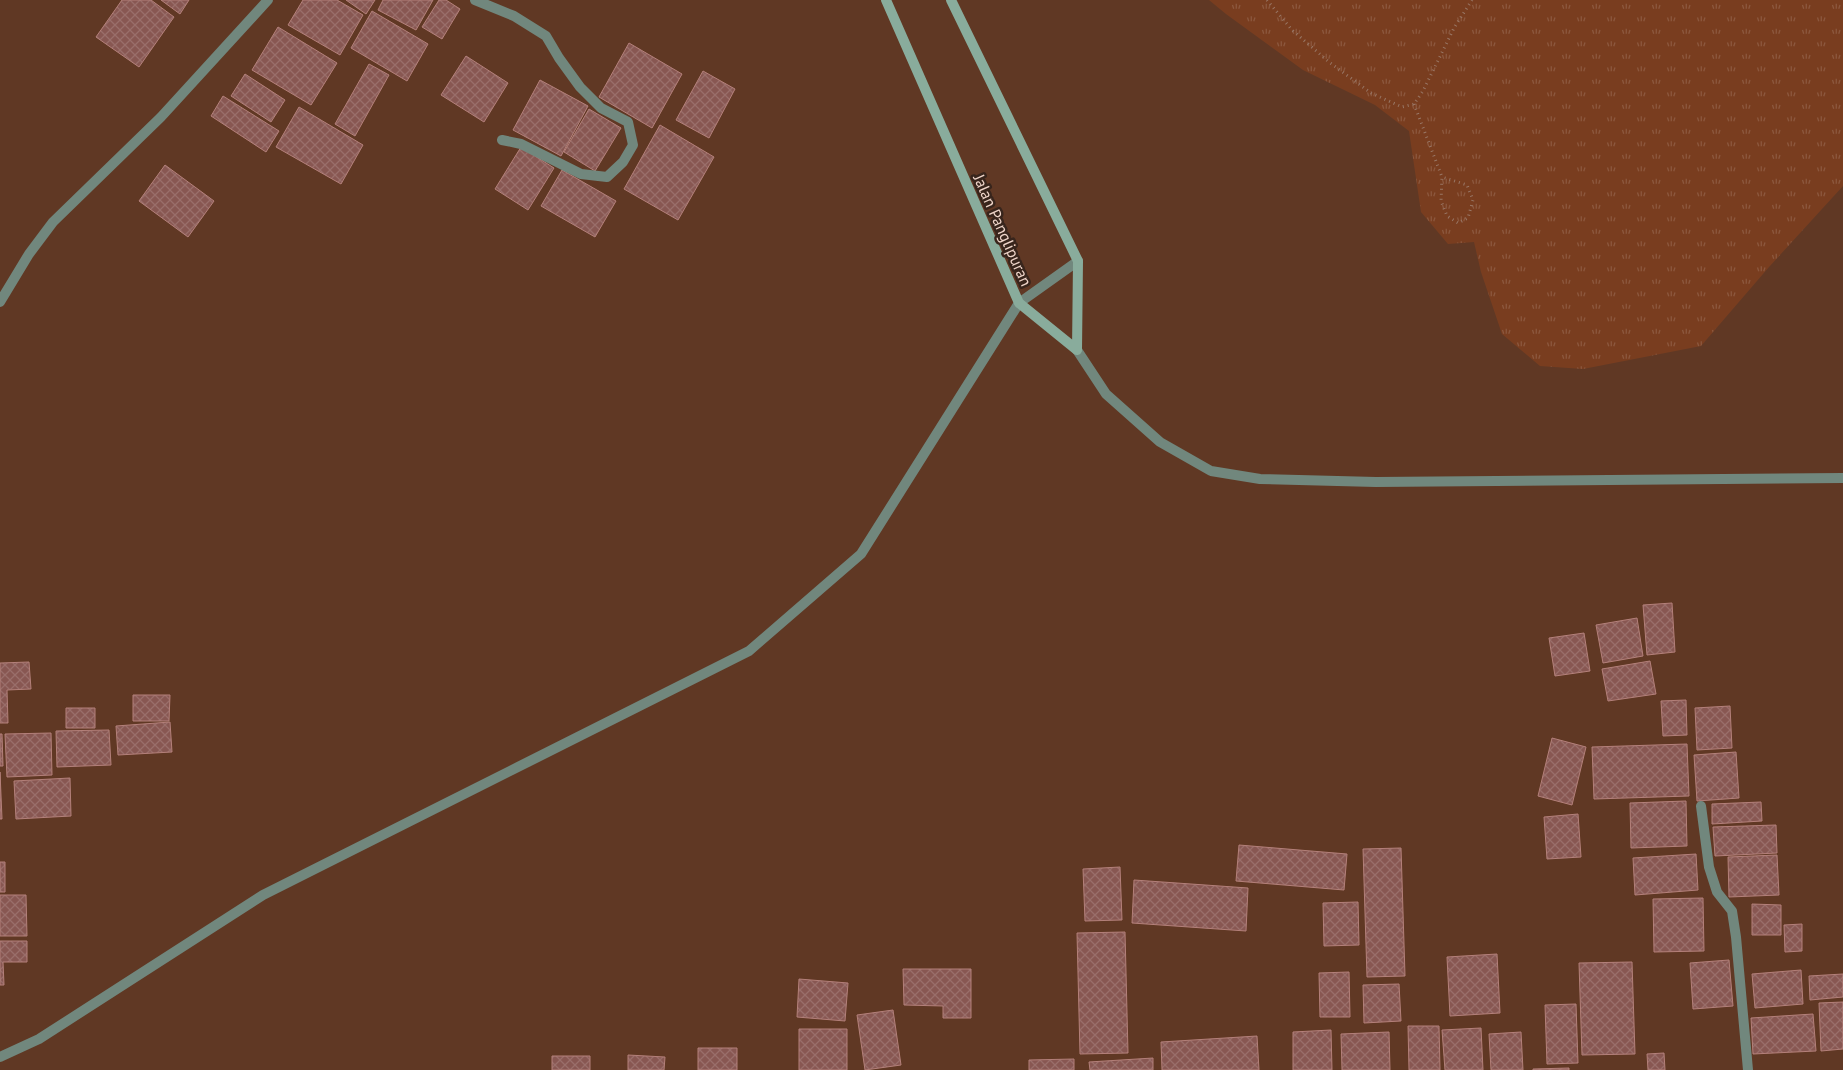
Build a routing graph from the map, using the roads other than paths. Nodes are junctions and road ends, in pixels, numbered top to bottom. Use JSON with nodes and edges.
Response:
{"nodes":[{"id":1,"x":268,"y":0,"type":"edge"},
{"id":2,"x":475,"y":0,"type":"edge"},
{"id":3,"x":886,"y":0,"type":"edge"},
{"id":4,"x":951,"y":0,"type":"edge"},
{"id":5,"x":502,"y":140,"type":"dead end"},
{"id":6,"x":1078,"y":261,"type":"junction"},
{"id":7,"x":0,"y":302,"type":"edge"},
{"id":8,"x":1019,"y":304,"type":"junction"},
{"id":9,"x":1077,"y":350,"type":"junction"},
{"id":10,"x":1843,"y":478,"type":"edge"},
{"id":11,"x":1701,"y":806,"type":"dead end"},
{"id":12,"x":0,"y":1057,"type":"edge"},
{"id":13,"x":1748,"y":1070,"type":"edge"}],
"edges":[{"from":1,"to":7,"type":"street"},
{"from":2,"to":5,"type":"street"},
{"from":3,"to":8,"type":"main road","name":"Jalan Panglipuran"},
{"from":4,"to":6,"type":"main road"},
{"from":6,"to":8,"type":"street"},
{"from":6,"to":9,"type":"main road"},
{"from":8,"to":9,"type":"main road","name":"Jalan Panglipuran"},
{"from":8,"to":12,"type":"street"},
{"from":9,"to":10,"type":"street"},
{"from":11,"to":13,"type":"street"}]}
